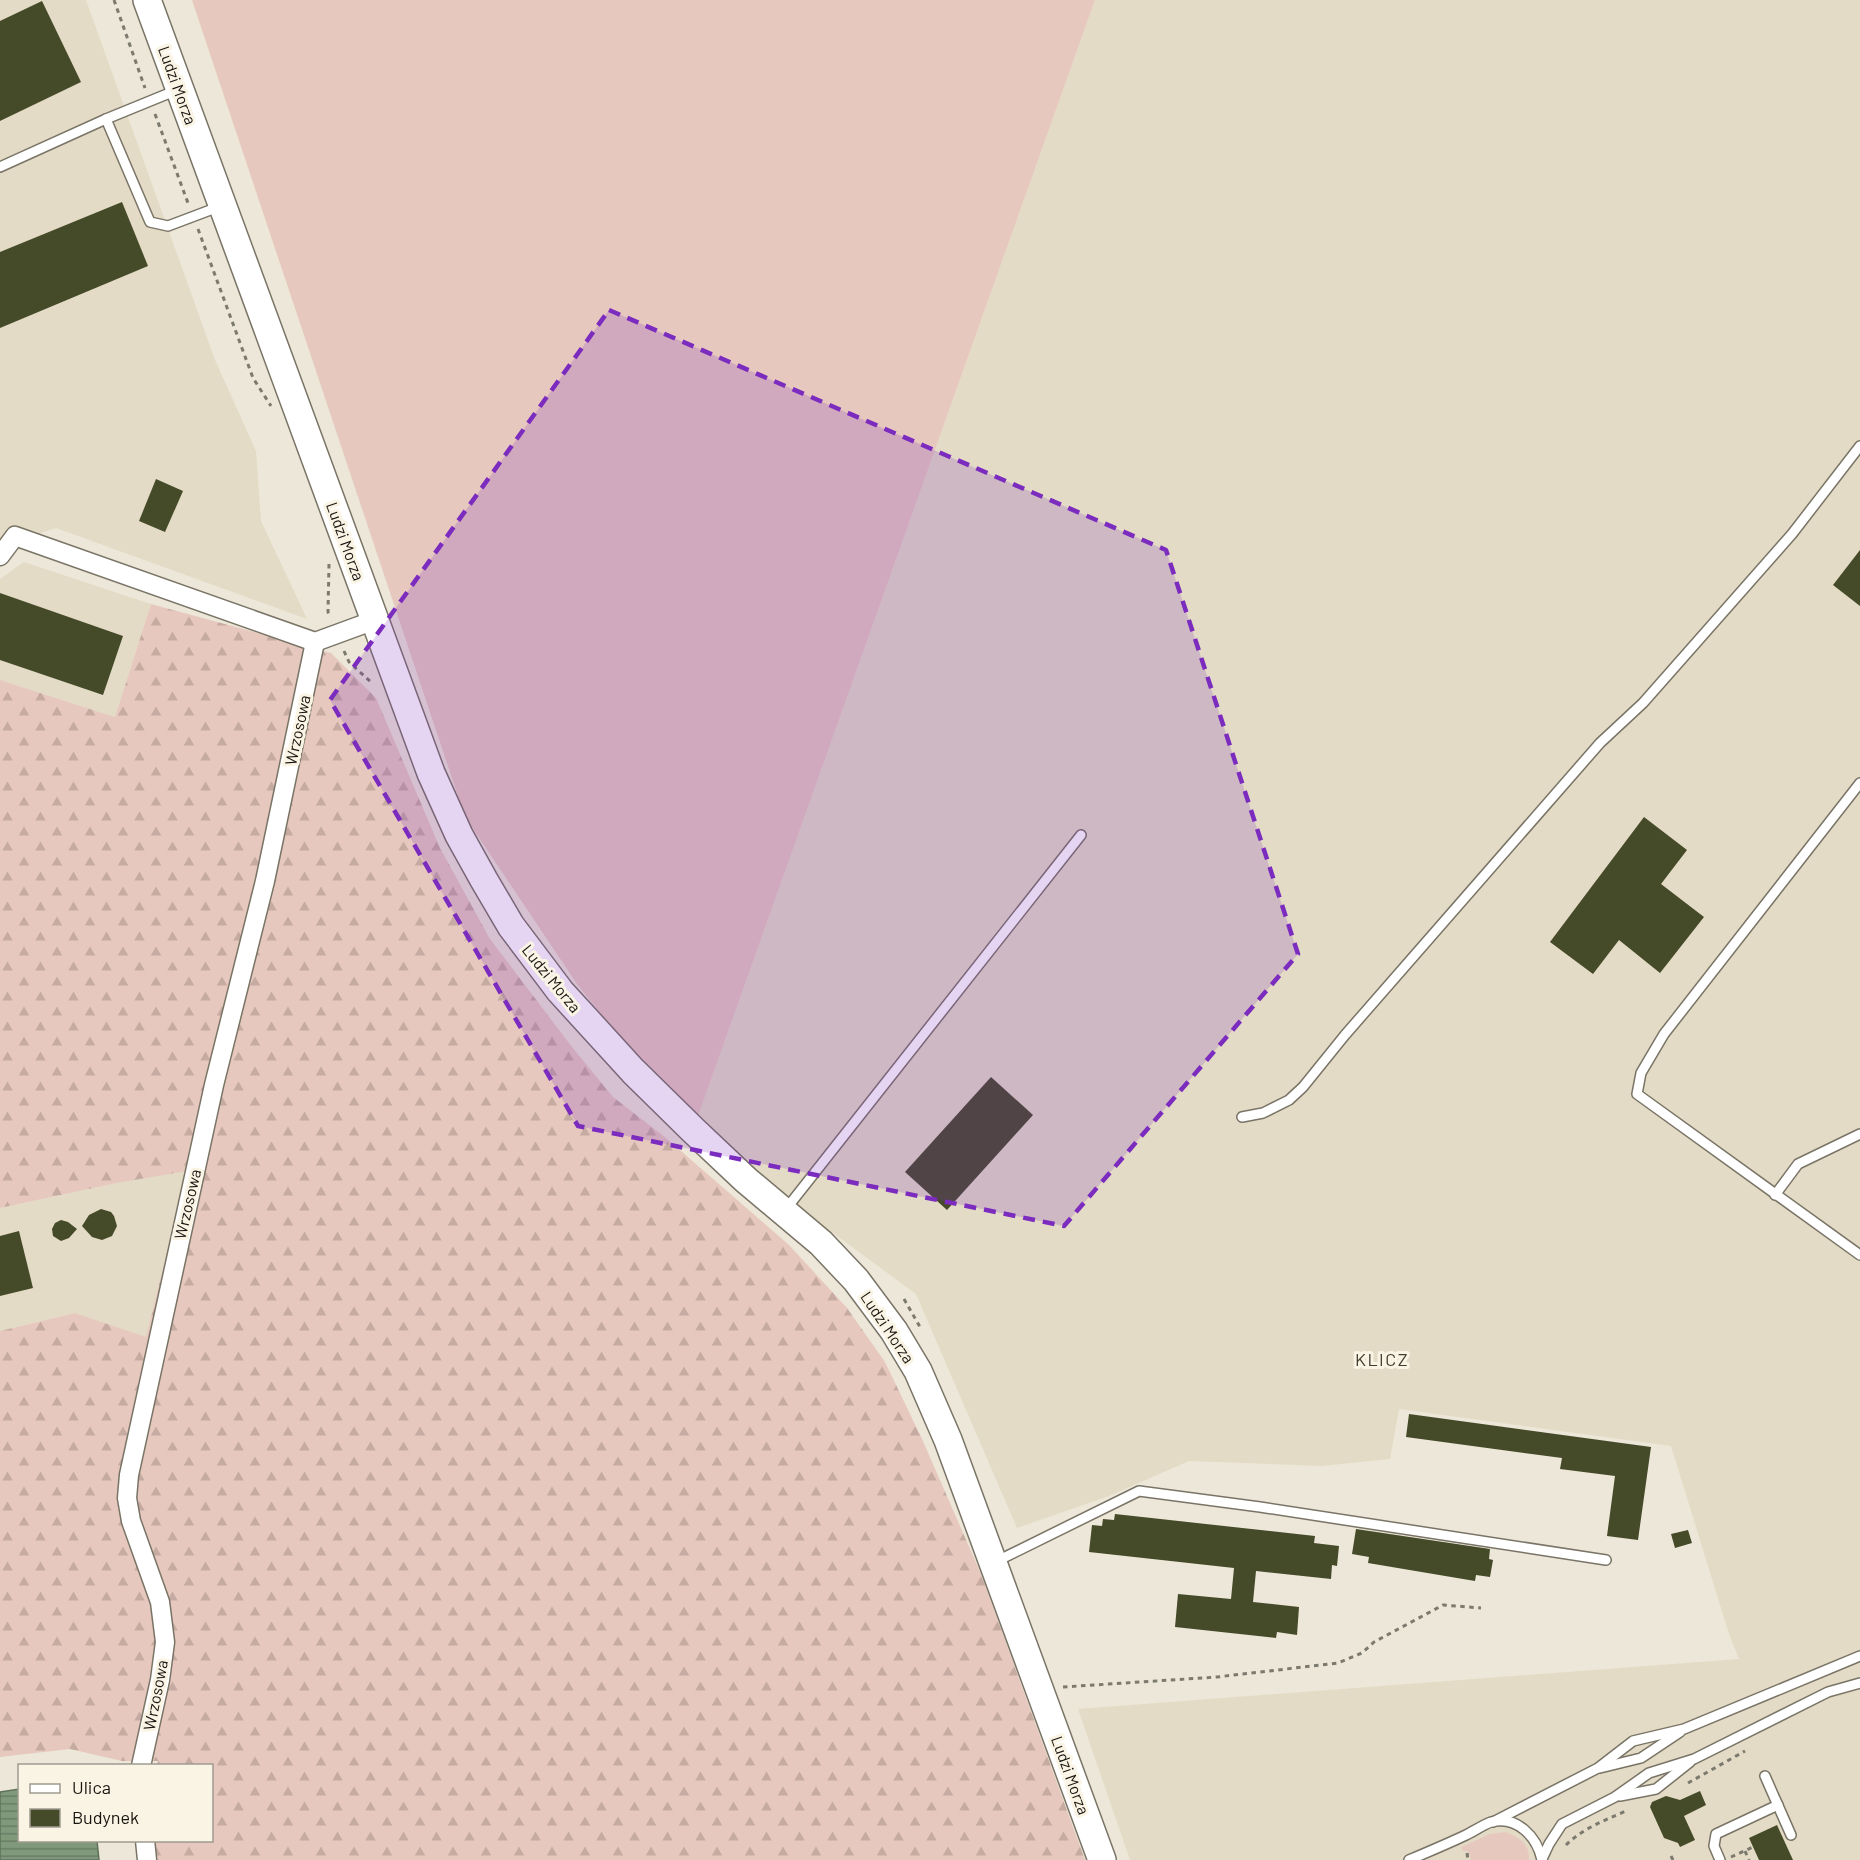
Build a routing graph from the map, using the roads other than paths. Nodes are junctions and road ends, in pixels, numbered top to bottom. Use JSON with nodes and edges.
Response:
{"nodes":[{"id":1,"x":147,"y":0,"type":"edge"},
{"id":2,"x":179,"y":89,"type":"junction"},
{"id":3,"x":106,"y":119,"type":"junction"},
{"id":4,"x":0,"y":167,"type":"edge"},
{"id":5,"x":223,"y":206,"type":"junction"},
{"id":6,"x":1860,"y":446,"type":"edge"},
{"id":7,"x":0,"y":556,"type":"edge"},
{"id":8,"x":375,"y":620,"type":"junction"},
{"id":9,"x":315,"y":642,"type":"junction"},
{"id":10,"x":1860,"y":783,"type":"edge"},
{"id":11,"x":1081,"y":835,"type":"dead end"},
{"id":12,"x":1242,"y":1117,"type":"dead end"},
{"id":13,"x":1860,"y":1134,"type":"edge"},
{"id":14,"x":1775,"y":1195,"type":"junction"},
{"id":15,"x":784,"y":1211,"type":"junction"},
{"id":16,"x":1860,"y":1255,"type":"edge"},
{"id":17,"x":1606,"y":1560,"type":"dead end"},
{"id":18,"x":993,"y":1563,"type":"junction"},
{"id":19,"x":1860,"y":1656,"type":"edge"},
{"id":20,"x":1860,"y":1683,"type":"edge"},
{"id":21,"x":1684,"y":1729,"type":"junction"},
{"id":22,"x":1694,"y":1759,"type":"junction"},
{"id":23,"x":141,"y":1764,"type":"edge"},
{"id":24,"x":1598,"y":1768,"type":"junction"},
{"id":25,"x":1765,"y":1776,"type":"dead end"},
{"id":26,"x":1615,"y":1797,"type":"junction"},
{"id":27,"x":1778,"y":1805,"type":"junction"},
{"id":28,"x":1493,"y":1822,"type":"junction"},
{"id":29,"x":1791,"y":1835,"type":"dead end"},
{"id":30,"x":145,"y":1842,"type":"edge"},
{"id":31,"x":147,"y":1860,"type":"edge"},
{"id":32,"x":1102,"y":1860,"type":"edge"},
{"id":33,"x":1409,"y":1860,"type":"edge"},
{"id":34,"x":1542,"y":1860,"type":"edge"},
{"id":35,"x":1722,"y":1860,"type":"edge"}],
"edges":[{"from":1,"to":2,"type":"street","name":"Ludzi Morza"},
{"from":2,"to":3,"type":"lane"},
{"from":2,"to":5,"type":"street","name":"Ludzi Morza"},
{"from":3,"to":4,"type":"lane"},
{"from":3,"to":5,"type":"lane"},
{"from":5,"to":8,"type":"street","name":"Ludzi Morza"},
{"from":6,"to":12,"type":"lane"},
{"from":7,"to":9,"type":"street"},
{"from":8,"to":9,"type":"street"},
{"from":8,"to":15,"type":"street","name":"Ludzi Morza"},
{"from":9,"to":23,"type":"street","name":"Wrzosowa"},
{"from":10,"to":14,"type":"lane"},
{"from":11,"to":15,"type":"lane"},
{"from":13,"to":14,"type":"lane"},
{"from":14,"to":16,"type":"lane"},
{"from":15,"to":18,"type":"street","name":"Ludzi Morza"},
{"from":17,"to":18,"type":"lane"},
{"from":18,"to":32,"type":"street","name":"Ludzi Morza"},
{"from":19,"to":21,"type":"lane"},
{"from":20,"to":22,"type":"lane"},
{"from":21,"to":24,"type":"lane"},
{"from":21,"to":24,"type":"lane"},
{"from":22,"to":26,"type":"lane"},
{"from":22,"to":26,"type":"lane"},
{"from":24,"to":28,"type":"lane"},
{"from":25,"to":27,"type":"lane"},
{"from":26,"to":34,"type":"lane"},
{"from":27,"to":29,"type":"lane"},
{"from":27,"to":35,"type":"lane"},
{"from":28,"to":33,"type":"lane"},
{"from":28,"to":34,"type":"lane"},
{"from":30,"to":31,"type":"street"}]}
